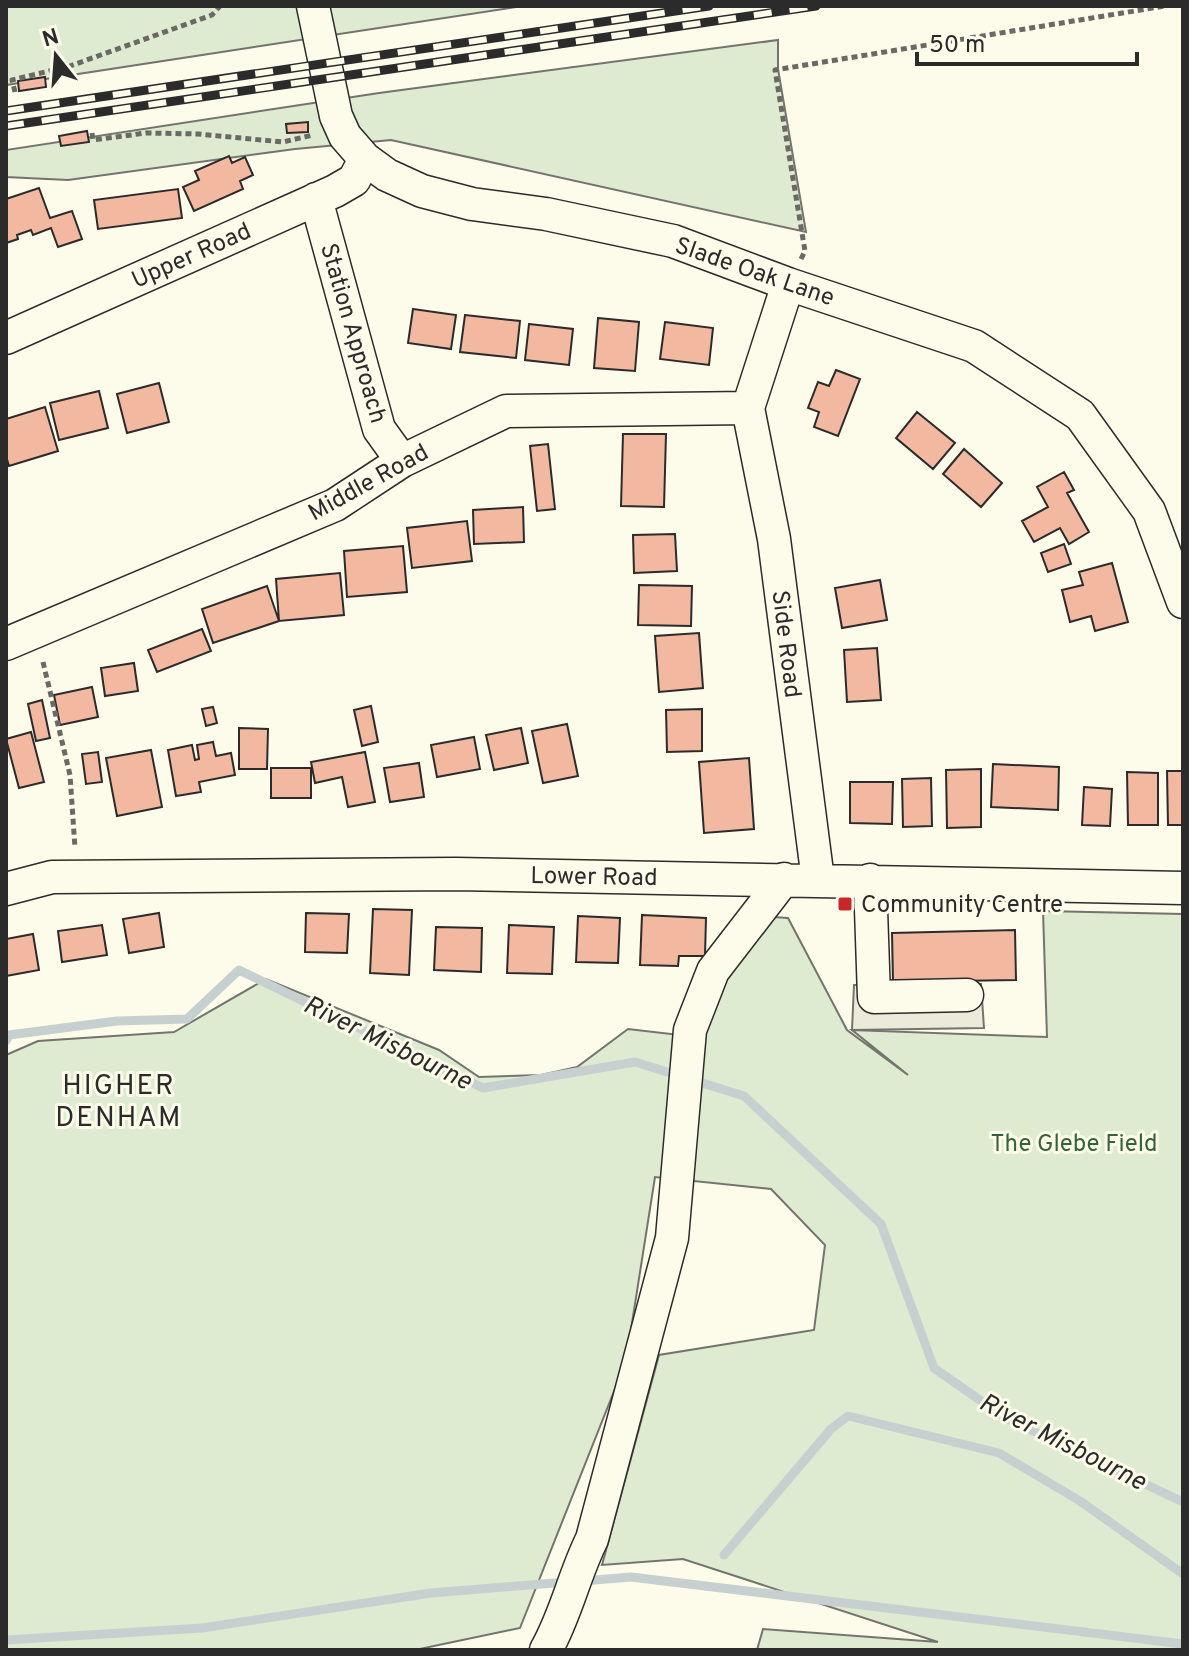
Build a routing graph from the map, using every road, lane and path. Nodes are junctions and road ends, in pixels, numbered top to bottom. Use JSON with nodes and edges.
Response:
{"nodes":[{"id":1,"x":220,"y":6,"type":"edge"},
{"id":2,"x":313,"y":6,"type":"edge"},
{"id":3,"x":1165,"y":6,"type":"edge"},
{"id":4,"x":15,"y":92,"type":"dead end"},
{"id":5,"x":340,"y":125,"type":"junction"},
{"id":6,"x":92,"y":133,"type":"dead end"},
{"id":7,"x":365,"y":159,"type":"junction"},
{"id":8,"x":316,"y":199,"type":"junction"},
{"id":9,"x":788,"y":284,"type":"junction"},
{"id":10,"x":6,"y":338,"type":"edge"},
{"id":11,"x":748,"y":408,"type":"junction"},
{"id":12,"x":402,"y":461,"type":"junction"},
{"id":13,"x":1183,"y":602,"type":"edge"},
{"id":14,"x":36,"y":632,"type":"junction"},
{"id":15,"x":6,"y":644,"type":"edge"},
{"id":16,"x":78,"y":877,"type":"junction"},
{"id":17,"x":784,"y":879,"type":"junction"},
{"id":18,"x":818,"y":880,"type":"junction"},
{"id":19,"x":870,"y":880,"type":"junction"},
{"id":20,"x":1183,"y":888,"type":"edge"},
{"id":21,"x":6,"y":889,"type":"edge"},
{"id":22,"x":967,"y":995,"type":"dead end"},
{"id":23,"x":550,"y":1643,"type":"edge"}],
"edges":[{"from":1,"to":4,"type":"path"},
{"from":2,"to":5,"type":"street","name":"Slade Oak Lane"},
{"from":3,"to":9,"type":"path"},
{"from":5,"to":6,"type":"path"},
{"from":5,"to":7,"type":"street","name":"Slade Oak Lane"},
{"from":7,"to":8,"type":"street","name":"Upper Road"},
{"from":7,"to":9,"type":"street","name":"Slade Oak Lane"},
{"from":8,"to":10,"type":"street","name":"Upper Road"},
{"from":8,"to":12,"type":"street","name":"Station Approach"},
{"from":9,"to":11,"type":"street"},
{"from":9,"to":13,"type":"street","name":"Slade Oak Lane"},
{"from":11,"to":12,"type":"street","name":"Middle Road"},
{"from":11,"to":18,"type":"street","name":"Side Road"},
{"from":12,"to":14,"type":"street","name":"Middle Road"},
{"from":14,"to":15,"type":"street","name":"Middle Road"},
{"from":14,"to":16,"type":"path"},
{"from":16,"to":17,"type":"street","name":"Lower Road"},
{"from":16,"to":21,"type":"street","name":"Lower Road"},
{"from":17,"to":18,"type":"street","name":"Lower Road"},
{"from":17,"to":23,"type":"street"},
{"from":18,"to":19,"type":"street","name":"Lower Road"},
{"from":19,"to":20,"type":"street","name":"Lower Road"},
{"from":19,"to":22,"type":"street"}]}
